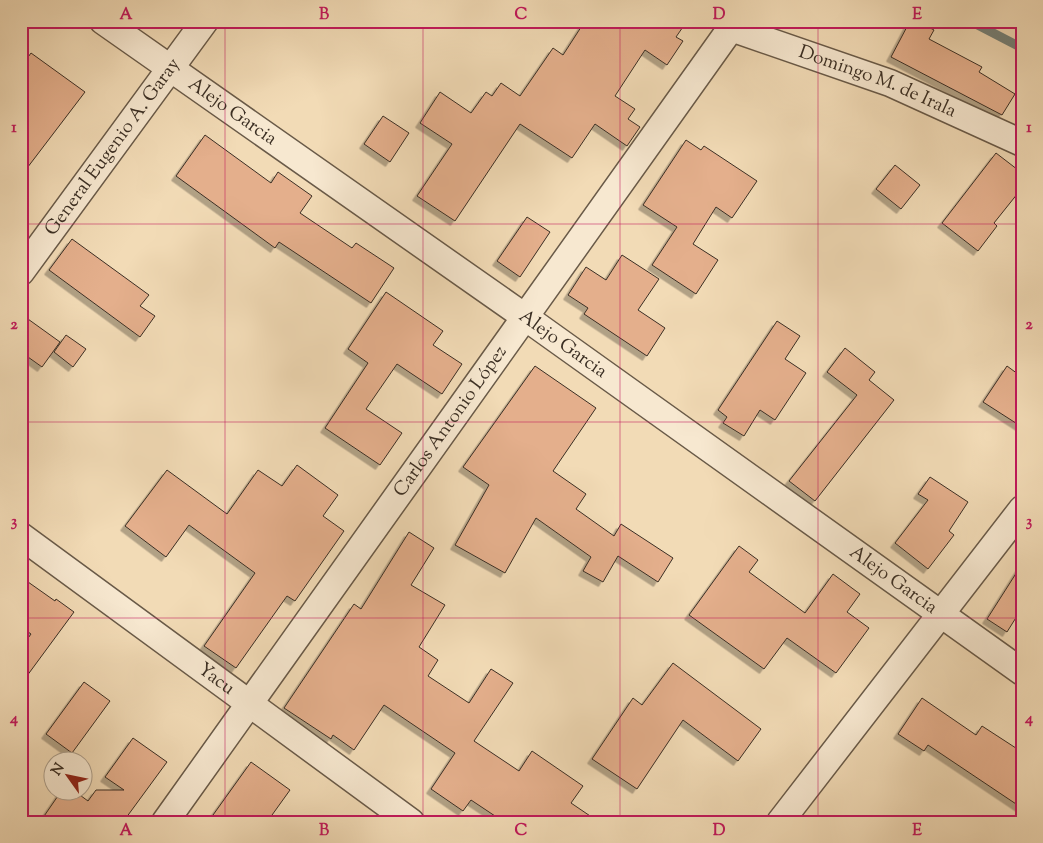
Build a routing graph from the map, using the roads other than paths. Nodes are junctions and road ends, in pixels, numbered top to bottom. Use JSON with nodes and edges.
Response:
{"nodes":[{"id":1,"x":103,"y":21,"type":"edge"},
{"id":2,"x":205,"y":21,"type":"edge"},
{"id":3,"x":734,"y":25,"type":"edge"},
{"id":4,"x":171,"y":68,"type":"junction"},
{"id":5,"x":1022,"y":143,"type":"edge"},
{"id":6,"x":21,"y":272,"type":"edge"},
{"id":7,"x":525,"y":317,"type":"junction"},
{"id":8,"x":1022,"y":509,"type":"edge"},
{"id":9,"x":21,"y":536,"type":"edge"},
{"id":10,"x":941,"y":614,"type":"junction"},
{"id":11,"x":1022,"y":672,"type":"edge"},
{"id":12,"x":250,"y":703,"type":"junction"},
{"id":13,"x":165,"y":822,"type":"edge"},
{"id":14,"x":411,"y":822,"type":"edge"},
{"id":15,"x":780,"y":822,"type":"edge"}],
"edges":[{"from":1,"to":4,"type":"street","name":"Alejo Garcia"},
{"from":2,"to":4,"type":"street","name":"General Eugenio A. Garay"},
{"from":3,"to":5,"type":"street","name":"Domingo M. de Irala"},
{"from":3,"to":7,"type":"street","name":"Carlos Antonio López"},
{"from":4,"to":6,"type":"street","name":"General Eugenio A. Garay"},
{"from":4,"to":7,"type":"street","name":"Alejo Garcia"},
{"from":7,"to":10,"type":"street","name":"Alejo Garcia"},
{"from":7,"to":12,"type":"street","name":"Carlos Antonio López"},
{"from":8,"to":10,"type":"street"},
{"from":9,"to":12,"type":"street","name":"Yacu"},
{"from":10,"to":11,"type":"street","name":"Alejo Garcia"},
{"from":10,"to":15,"type":"street"},
{"from":12,"to":13,"type":"street","name":"Carlos Antonio López"},
{"from":12,"to":14,"type":"street","name":"Yacu"}]}
